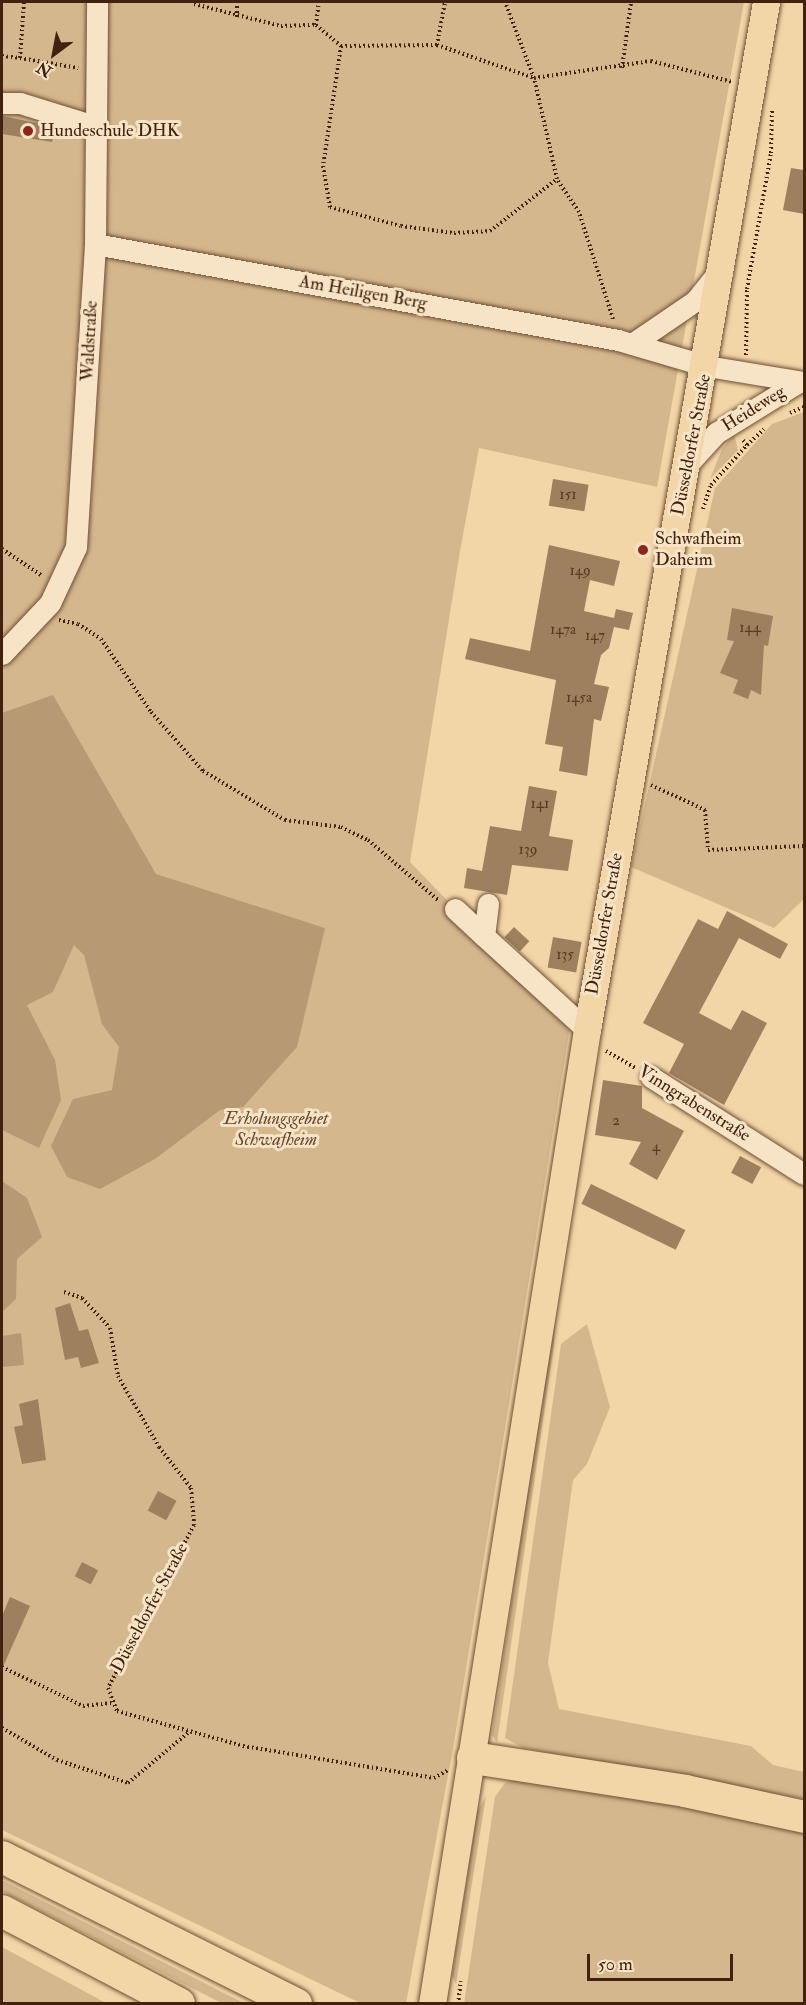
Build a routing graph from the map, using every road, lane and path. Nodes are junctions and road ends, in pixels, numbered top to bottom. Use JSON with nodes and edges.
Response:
{"nodes":[{"id":1,"x":24,"y":2,"type":"edge"},
{"id":2,"x":97,"y":2,"type":"edge"},
{"id":3,"x":237,"y":2,"type":"edge"},
{"id":4,"x":319,"y":2,"type":"edge"},
{"id":5,"x":446,"y":2,"type":"edge"},
{"id":6,"x":505,"y":2,"type":"edge"},
{"id":7,"x":631,"y":2,"type":"edge"},
{"id":8,"x":766,"y":2,"type":"edge"},
{"id":9,"x":194,"y":4,"type":"dead end"},
{"id":10,"x":237,"y":18,"type":"junction"},
{"id":11,"x":316,"y":25,"type":"junction"},
{"id":12,"x":437,"y":45,"type":"junction"},
{"id":13,"x":341,"y":46,"type":"junction"},
{"id":14,"x":2,"y":56,"type":"edge"},
{"id":15,"x":20,"y":58,"type":"junction"},
{"id":16,"x":622,"y":68,"type":"junction"},
{"id":17,"x":95,"y":71,"type":"junction"},
{"id":18,"x":534,"y":78,"type":"junction"},
{"id":19,"x":763,"y":93,"type":"junction"},
{"id":20,"x":2,"y":103,"type":"edge"},
{"id":21,"x":94,"y":126,"type":"junction"},
{"id":22,"x":557,"y":179,"type":"junction"},
{"id":23,"x":95,"y":244,"type":"junction"},
{"id":24,"x":720,"y":271,"type":"junction"},
{"id":25,"x":614,"y":320,"type":"dead end"},
{"id":26,"x":632,"y":344,"type":"junction"},
{"id":27,"x":707,"y":366,"type":"junction"},
{"id":28,"x":742,"y":370,"type":"junction"},
{"id":29,"x":801,"y":382,"type":"edge"},
{"id":30,"x":735,"y":421,"type":"junction"},
{"id":31,"x":688,"y":464,"type":"junction"},
{"id":32,"x":700,"y":517,"type":"dead end"},
{"id":33,"x":2,"y":549,"type":"edge"},
{"id":34,"x":59,"y":587,"type":"junction"},
{"id":35,"x":42,"y":610,"type":"junction"},
{"id":36,"x":2,"y":654,"type":"edge"},
{"id":37,"x":640,"y":783,"type":"dead end"},
{"id":38,"x":804,"y":846,"type":"edge"},
{"id":39,"x":488,"y":904,"type":"dead end"},
{"id":40,"x":454,"y":909,"type":"joint"},
{"id":41,"x":484,"y":936,"type":"junction"},
{"id":42,"x":587,"y":1030,"type":"junction"},
{"id":43,"x":651,"y":1077,"type":"joint"},
{"id":44,"x":804,"y":1174,"type":"edge"},
{"id":45,"x":64,"y":1292,"type":"dead end"},
{"id":46,"x":2,"y":1667,"type":"edge"},
{"id":47,"x":114,"y":1703,"type":"junction"},
{"id":48,"x":2,"y":1728,"type":"edge"},
{"id":49,"x":188,"y":1733,"type":"junction"},
{"id":50,"x":472,"y":1758,"type":"junction"},
{"id":51,"x":804,"y":1817,"type":"edge"},
{"id":52,"x":2,"y":1857,"type":"edge"},
{"id":53,"x":2,"y":1911,"type":"edge"},
{"id":54,"x":175,"y":2002,"type":"edge"},
{"id":55,"x":296,"y":2004,"type":"edge"},
{"id":56,"x":432,"y":2004,"type":"edge"}],
"edges":[{"from":1,"to":15,"type":"path"},
{"from":2,"to":17,"type":"street","name":"Waldstraße"},
{"from":3,"to":10,"type":"path"},
{"from":4,"to":11,"type":"path"},
{"from":5,"to":12,"type":"path"},
{"from":6,"to":18,"type":"path"},
{"from":7,"to":16,"type":"path"},
{"from":8,"to":19,"type":"main road","name":"Düsseldorfer Straße"},
{"from":9,"to":10,"type":"path"},
{"from":10,"to":11,"type":"path"},
{"from":11,"to":13,"type":"path"},
{"from":12,"to":13,"type":"path"},
{"from":12,"to":18,"type":"path"},
{"from":13,"to":22,"type":"path"},
{"from":14,"to":15,"type":"path"},
{"from":15,"to":17,"type":"path"},
{"from":16,"to":18,"type":"path"},
{"from":16,"to":19,"type":"path"},
{"from":17,"to":21,"type":"street","name":"Waldstraße"},
{"from":18,"to":22,"type":"path"},
{"from":19,"to":24,"type":"main road","name":"Düsseldorfer Straße"},
{"from":19,"to":28,"type":"path"},
{"from":20,"to":21,"type":"street"},
{"from":21,"to":23,"type":"street","name":"Waldstraße"},
{"from":22,"to":25,"type":"path"},
{"from":23,"to":26,"type":"street","name":"Am Heiligen Berg"},
{"from":23,"to":34,"type":"street","name":"Waldstraße"},
{"from":24,"to":26,"type":"street"},
{"from":24,"to":27,"type":"main road","name":"Düsseldorfer Straße"},
{"from":26,"to":27,"type":"street","name":"Am Heiligen Berg"},
{"from":27,"to":28,"type":"street","name":"Heideweg"},
{"from":27,"to":31,"type":"main road","name":"Düsseldorfer Straße"},
{"from":28,"to":29,"type":"street","name":"Heideweg"},
{"from":29,"to":30,"type":"street","name":"Heideweg"},
{"from":30,"to":31,"type":"street","name":"Heideweg"},
{"from":30,"to":32,"type":"path"},
{"from":31,"to":42,"type":"main road","name":"Düsseldorfer Straße"},
{"from":33,"to":34,"type":"path"},
{"from":34,"to":35,"type":"street","name":"Waldstraße"},
{"from":35,"to":36,"type":"street","name":"Waldstraße"},
{"from":35,"to":40,"type":"path"},
{"from":37,"to":38,"type":"path"},
{"from":39,"to":41,"type":"street"},
{"from":40,"to":41,"type":"street","name":"Düsseldorfer Straße"},
{"from":41,"to":42,"type":"street","name":"Düsseldorfer Straße"},
{"from":42,"to":43,"type":"path","name":"Vinngrabenstraße"},
{"from":42,"to":50,"type":"main road","name":"Düsseldorfer Straße"},
{"from":43,"to":44,"type":"street","name":"Vinngrabenstraße"},
{"from":45,"to":47,"type":"path","name":"Düsseldorfer Straße"},
{"from":46,"to":47,"type":"path"},
{"from":47,"to":49,"type":"path"},
{"from":48,"to":49,"type":"path"},
{"from":49,"to":50,"type":"path"},
{"from":50,"to":51,"type":"highway"},
{"from":50,"to":56,"type":"main road","name":"Düsseldorfer Straße"},
{"from":52,"to":55,"type":"highway"},
{"from":53,"to":54,"type":"highway"}]}
